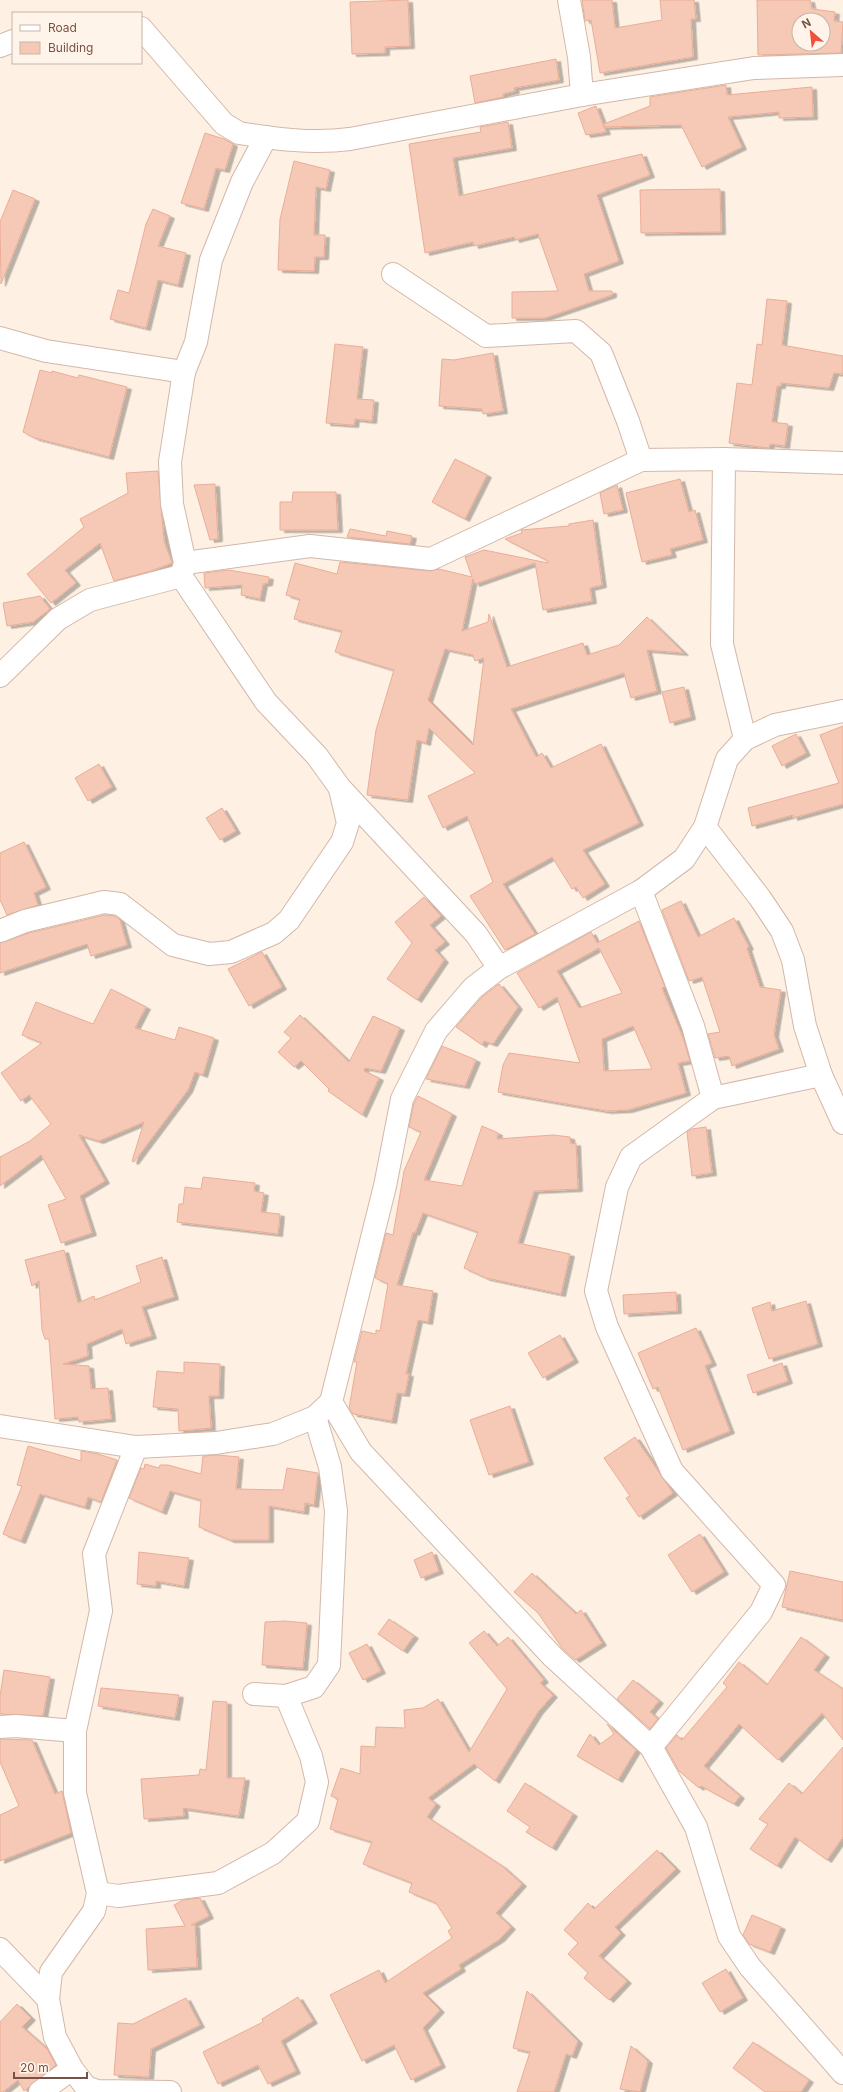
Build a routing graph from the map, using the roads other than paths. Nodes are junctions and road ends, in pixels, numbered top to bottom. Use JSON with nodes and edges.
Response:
{"nodes":[{"id":1,"x":569,"y":0,"type":"edge"},
{"id":2,"x":142,"y":29,"type":"edge"},
{"id":3,"x":12,"y":41,"type":"edge"},
{"id":4,"x":0,"y":46,"type":"edge"},
{"id":5,"x":843,"y":65,"type":"edge"},
{"id":6,"x":582,"y":95,"type":"junction"},
{"id":7,"x":266,"y":137,"type":"junction"},
{"id":8,"x":393,"y":274,"type":"dead end"},
{"id":9,"x":0,"y":338,"type":"edge"},
{"id":10,"x":184,"y":372,"type":"junction"},
{"id":11,"x":724,"y":459,"type":"junction"},
{"id":12,"x":641,"y":460,"type":"junction"},
{"id":13,"x":843,"y":463,"type":"edge"},
{"id":14,"x":183,"y":570,"type":"junction"},
{"id":15,"x":0,"y":676,"type":"edge"},
{"id":16,"x":843,"y":711,"type":"edge"},
{"id":17,"x":745,"y":739,"type":"junction"},
{"id":18,"x":340,"y":788,"type":"junction"},
{"id":19,"x":705,"y":827,"type":"junction"},
{"id":20,"x":641,"y":891,"type":"junction"},
{"id":21,"x":0,"y":931,"type":"edge"},
{"id":22,"x":499,"y":968,"type":"junction"},
{"id":23,"x":821,"y":1075,"type":"junction"},
{"id":24,"x":713,"y":1098,"type":"junction"},
{"id":25,"x":843,"y":1123,"type":"edge"},
{"id":26,"x":331,"y":1402,"type":"junction"},
{"id":27,"x":315,"y":1417,"type":"junction"},
{"id":28,"x":0,"y":1426,"type":"edge"},
{"id":29,"x":136,"y":1447,"type":"junction"},
{"id":30,"x":254,"y":1694,"type":"dead end"},
{"id":31,"x":286,"y":1696,"type":"junction"},
{"id":32,"x":0,"y":1727,"type":"edge"},
{"id":33,"x":74,"y":1731,"type":"junction"},
{"id":34,"x":650,"y":1748,"type":"junction"},
{"id":35,"x":98,"y":1893,"type":"junction"},
{"id":36,"x":0,"y":1949,"type":"edge"},
{"id":37,"x":48,"y":1999,"type":"junction"},
{"id":38,"x":840,"y":2064,"type":"edge"},
{"id":39,"x":72,"y":2069,"type":"junction"},
{"id":40,"x":40,"y":2092,"type":"edge"},
{"id":41,"x":170,"y":2092,"type":"edge"}],
"edges":[{"from":1,"to":6,"type":"street"},
{"from":2,"to":7,"type":"street"},
{"from":3,"to":4,"type":"street"},
{"from":5,"to":6,"type":"street"},
{"from":6,"to":7,"type":"street"},
{"from":7,"to":10,"type":"street"},
{"from":8,"to":12,"type":"street"},
{"from":9,"to":10,"type":"street"},
{"from":10,"to":14,"type":"street"},
{"from":11,"to":12,"type":"street"},
{"from":11,"to":13,"type":"street"},
{"from":11,"to":17,"type":"street"},
{"from":12,"to":14,"type":"street"},
{"from":14,"to":15,"type":"street"},
{"from":14,"to":18,"type":"street"},
{"from":16,"to":17,"type":"street"},
{"from":17,"to":19,"type":"street"},
{"from":18,"to":21,"type":"street"},
{"from":18,"to":22,"type":"street"},
{"from":19,"to":20,"type":"street"},
{"from":19,"to":23,"type":"street"},
{"from":20,"to":22,"type":"street"},
{"from":20,"to":24,"type":"street"},
{"from":22,"to":26,"type":"street"},
{"from":23,"to":24,"type":"street"},
{"from":23,"to":25,"type":"street"},
{"from":24,"to":34,"type":"street"},
{"from":26,"to":27,"type":"street"},
{"from":26,"to":34,"type":"street"},
{"from":27,"to":29,"type":"street"},
{"from":27,"to":31,"type":"street"},
{"from":28,"to":29,"type":"street"},
{"from":29,"to":33,"type":"street"},
{"from":30,"to":31,"type":"street"},
{"from":31,"to":35,"type":"street"},
{"from":32,"to":33,"type":"street"},
{"from":33,"to":35,"type":"street"},
{"from":34,"to":38,"type":"street"},
{"from":35,"to":37,"type":"street"},
{"from":36,"to":37,"type":"street"},
{"from":37,"to":39,"type":"street"},
{"from":39,"to":40,"type":"street"},
{"from":39,"to":41,"type":"street"}]}
